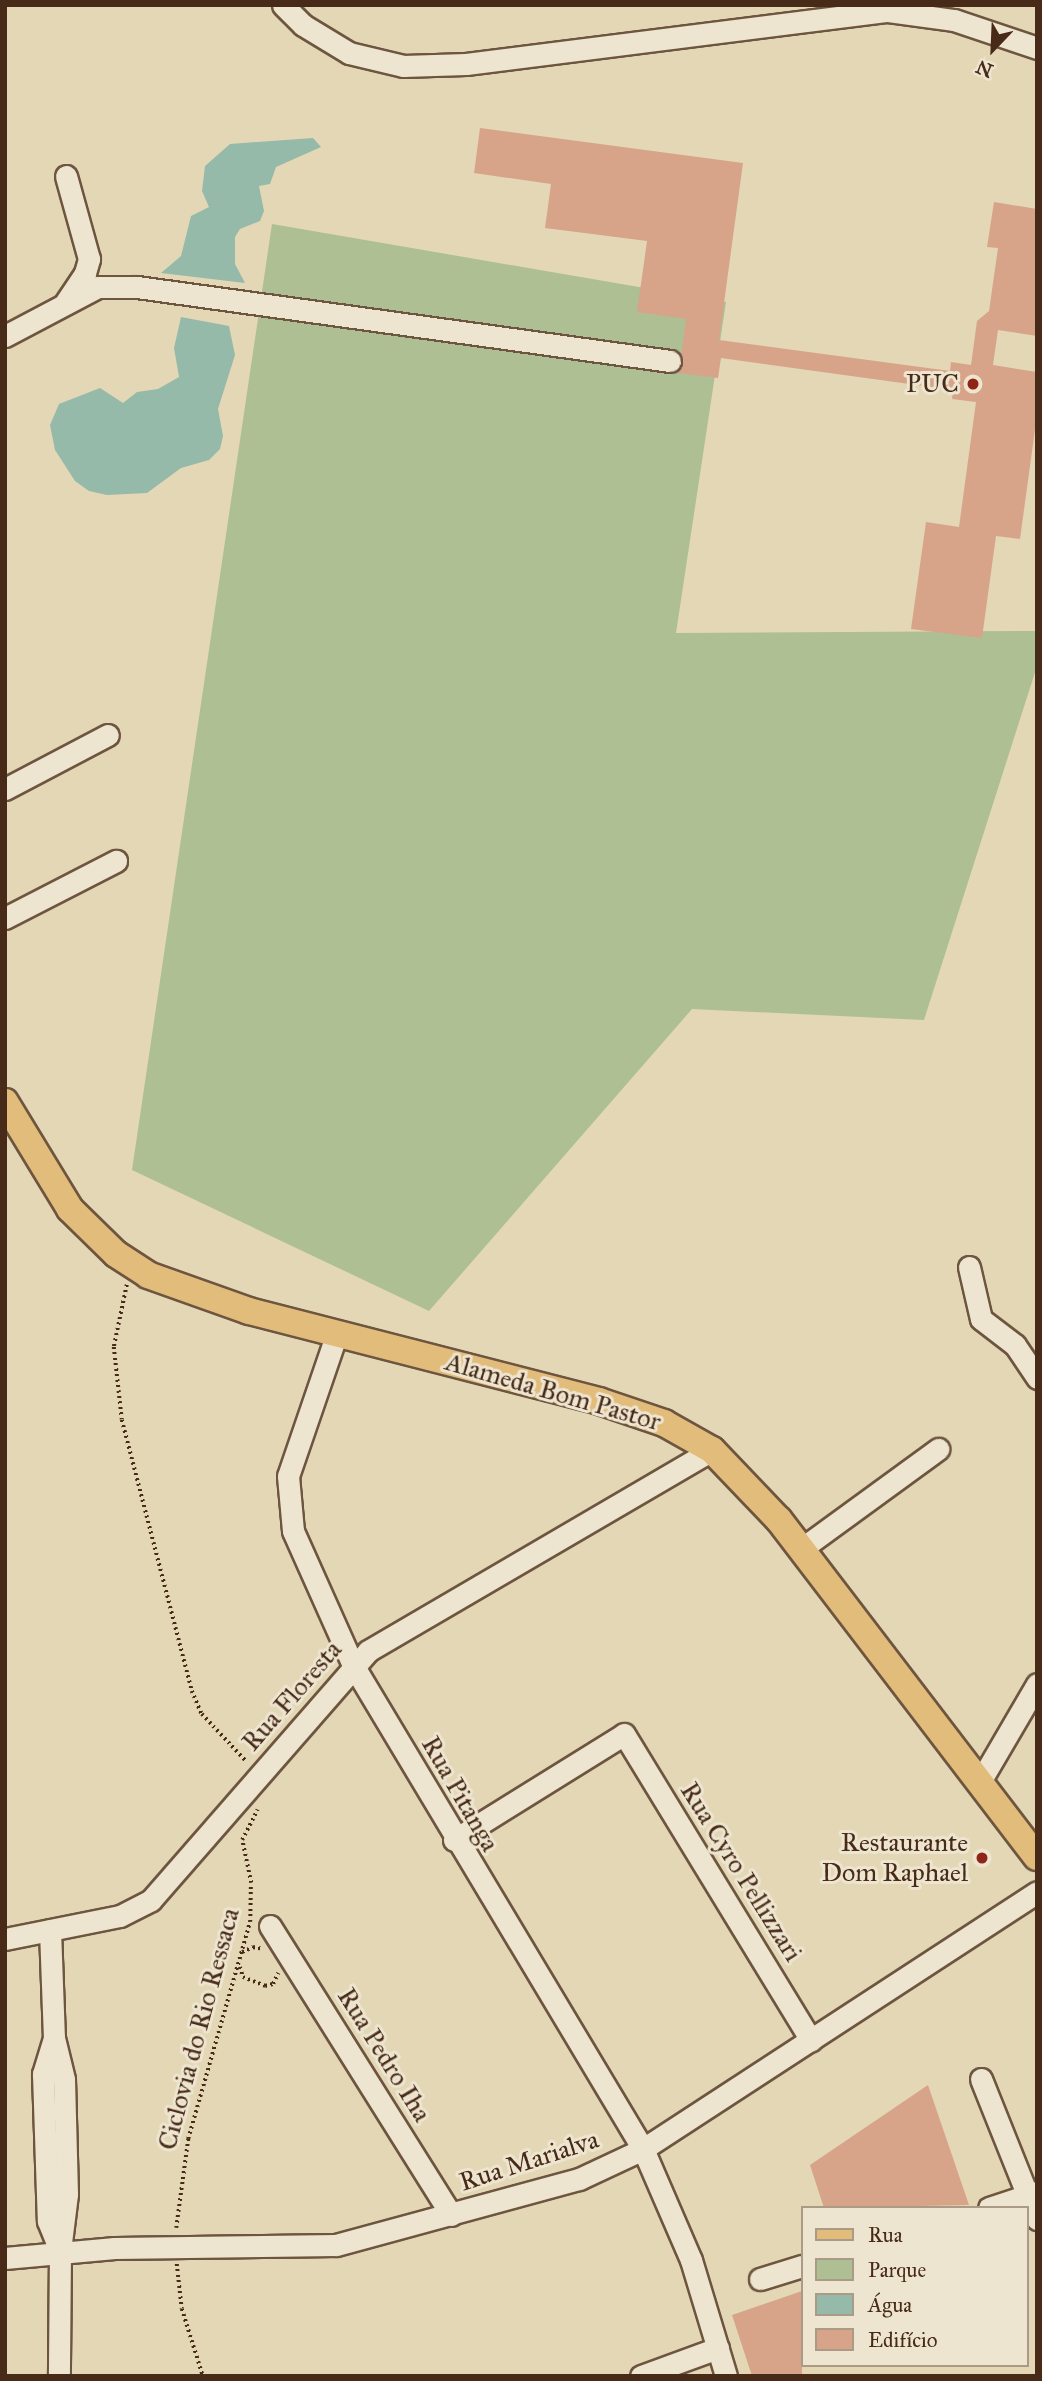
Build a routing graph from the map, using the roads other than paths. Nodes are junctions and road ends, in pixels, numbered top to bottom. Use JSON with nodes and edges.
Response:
{"nodes":[{"id":1,"x":283,"y":5,"type":"edge"},
{"id":2,"x":1037,"y":48,"type":"edge"},
{"id":3,"x":66,"y":176,"type":"dead end"},
{"id":4,"x":64,"y":304,"type":"junction"},
{"id":5,"x":5,"y":336,"type":"edge"},
{"id":6,"x":670,"y":361,"type":"dead end"},
{"id":7,"x":108,"y":735,"type":"dead end"},
{"id":8,"x":5,"y":789,"type":"edge"},
{"id":9,"x":116,"y":861,"type":"dead end"},
{"id":10,"x":5,"y":918,"type":"edge"},
{"id":11,"x":5,"y":1102,"type":"edge"},
{"id":12,"x":969,"y":1267,"type":"dead end"},
{"id":13,"x":337,"y":1333,"type":"junction"},
{"id":14,"x":1037,"y":1378,"type":"edge"},
{"id":15,"x":938,"y":1449,"type":"dead end"},
{"id":16,"x":712,"y":1450,"type":"junction"},
{"id":17,"x":801,"y":1549,"type":"junction"},
{"id":18,"x":353,"y":1665,"type":"junction"},
{"id":19,"x":1037,"y":1684,"type":"edge"},
{"id":20,"x":981,"y":1780,"type":"junction"},
{"id":21,"x":454,"y":1840,"type":"junction"},
{"id":22,"x":1037,"y":1857,"type":"edge"},
{"id":23,"x":1037,"y":1892,"type":"edge"},
{"id":24,"x":270,"y":1926,"type":"dead end"},
{"id":25,"x":50,"y":1930,"type":"junction"},
{"id":26,"x":5,"y":1939,"type":"edge"},
{"id":27,"x":811,"y":2040,"type":"junction"},
{"id":28,"x":981,"y":2079,"type":"dead end"},
{"id":29,"x":643,"y":2149,"type":"junction"},
{"id":30,"x":1033,"y":2194,"type":"edge"},
{"id":31,"x":995,"y":2206,"type":"edge"},
{"id":32,"x":451,"y":2215,"type":"junction"},
{"id":33,"x":1037,"y":2219,"type":"edge"},
{"id":34,"x":60,"y":2251,"type":"junction"},
{"id":35,"x":5,"y":2258,"type":"edge"},
{"id":36,"x":800,"y":2267,"type":"edge"},
{"id":37,"x":760,"y":2279,"type":"dead end"},
{"id":38,"x":718,"y":2348,"type":"junction"},
{"id":39,"x":59,"y":2376,"type":"edge"},
{"id":40,"x":641,"y":2376,"type":"edge"},
{"id":41,"x":726,"y":2376,"type":"edge"}],
"edges":[{"from":1,"to":2,"type":"street"},
{"from":3,"to":4,"type":"street"},
{"from":4,"to":5,"type":"street"},
{"from":4,"to":6,"type":"street"},
{"from":7,"to":8,"type":"street"},
{"from":9,"to":10,"type":"street"},
{"from":11,"to":13,"type":"main road","name":"Alameda Bom Pastor"},
{"from":12,"to":14,"type":"street"},
{"from":13,"to":16,"type":"main road","name":"Alameda Bom Pastor"},
{"from":13,"to":18,"type":"street","name":"Rua Pitanga"},
{"from":15,"to":17,"type":"street"},
{"from":16,"to":17,"type":"main road","name":"Alameda Bom Pastor"},
{"from":16,"to":18,"type":"street","name":"Rua Floresta"},
{"from":17,"to":20,"type":"main road","name":"Alameda Bom Pastor"},
{"from":18,"to":21,"type":"street","name":"Rua Pitanga"},
{"from":18,"to":25,"type":"street","name":"Rua Floresta"},
{"from":19,"to":20,"type":"street"},
{"from":20,"to":22,"type":"main road","name":"Alameda Bom Pastor"},
{"from":21,"to":27,"type":"street","name":"Rua Cyro Pellizzari"},
{"from":21,"to":29,"type":"street","name":"Rua Pitanga"},
{"from":23,"to":27,"type":"street","name":"Rua Marialva"},
{"from":24,"to":32,"type":"street","name":"Rua Pedro Iha"},
{"from":25,"to":26,"type":"street","name":"Rua Floresta"},
{"from":25,"to":34,"type":"street"},
{"from":27,"to":29,"type":"street","name":"Rua Marialva"},
{"from":28,"to":30,"type":"street"},
{"from":29,"to":32,"type":"street","name":"Rua Marialva"},
{"from":29,"to":38,"type":"street","name":"Rua Pitanga"},
{"from":30,"to":31,"type":"street"},
{"from":30,"to":33,"type":"street"},
{"from":32,"to":34,"type":"street","name":"Rua Marialva"},
{"from":34,"to":35,"type":"street","name":"Rua Marialva"},
{"from":34,"to":39,"type":"street"},
{"from":36,"to":37,"type":"street"},
{"from":38,"to":40,"type":"street"},
{"from":38,"to":41,"type":"street","name":"Rua Pitanga"}]}
